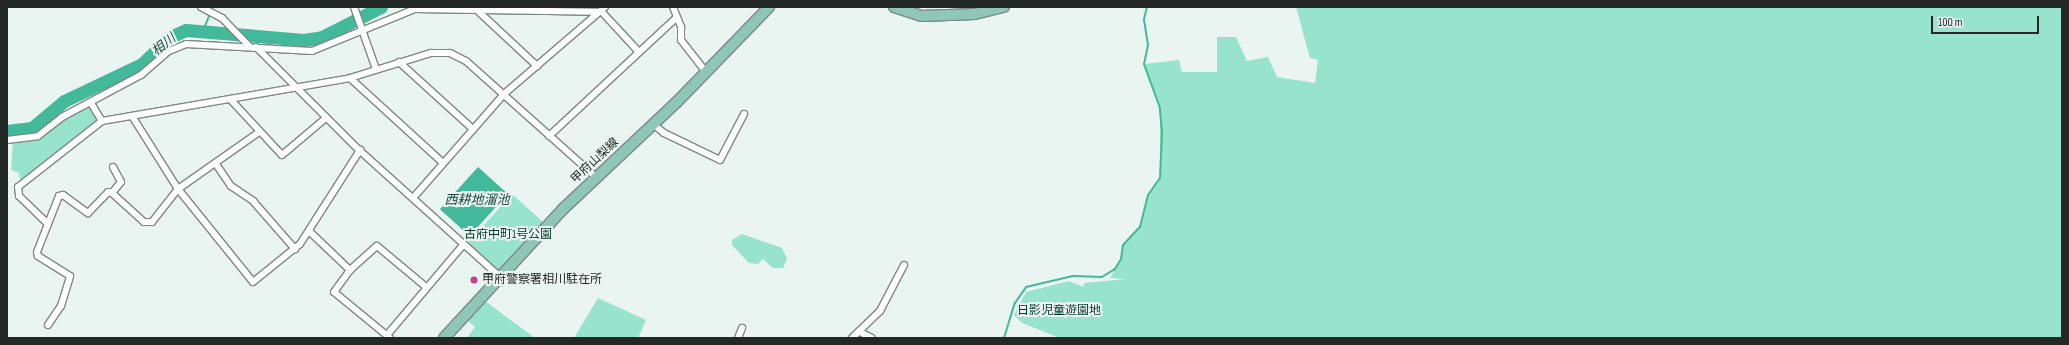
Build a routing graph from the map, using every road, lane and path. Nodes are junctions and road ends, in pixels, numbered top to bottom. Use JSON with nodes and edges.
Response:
{"nodes":[{"id":1,"x":201,"y":7,"type":"edge"},
{"id":2,"x":673,"y":7,"type":"edge"},
{"id":3,"x":769,"y":7,"type":"edge"},
{"id":4,"x":894,"y":7,"type":"edge"},
{"id":5,"x":1004,"y":7,"type":"edge"},
{"id":6,"x":355,"y":9,"type":"edge"},
{"id":7,"x":601,"y":10,"type":"edge"},
{"id":8,"x":478,"y":11,"type":"junction"},
{"id":9,"x":676,"y":18,"type":"junction"},
{"id":10,"x":363,"y":28,"type":"junction"},
{"id":11,"x":251,"y":45,"type":"junction"},
{"id":12,"x":639,"y":52,"type":"junction"},
{"id":13,"x":399,"y":62,"type":"junction"},
{"id":14,"x":536,"y":66,"type":"junction"},
{"id":15,"x":376,"y":69,"type":"junction"},
{"id":16,"x":706,"y":72,"type":"junction"},
{"id":17,"x":350,"y":78,"type":"junction"},
{"id":18,"x":295,"y":88,"type":"junction"},
{"id":19,"x":504,"y":94,"type":"junction"},
{"id":20,"x":230,"y":99,"type":"junction"},
{"id":21,"x":91,"y":103,"type":"junction"},
{"id":22,"x":744,"y":114,"type":"dead end"},
{"id":23,"x":132,"y":116,"type":"junction"},
{"id":24,"x":326,"y":118,"type":"junction"},
{"id":25,"x":102,"y":121,"type":"junction"},
{"id":26,"x":653,"y":124,"type":"junction"},
{"id":27,"x":473,"y":129,"type":"junction"},
{"id":28,"x":259,"y":132,"type":"junction"},
{"id":29,"x":549,"y":136,"type":"junction"},
{"id":30,"x":7,"y":140,"type":"edge"},
{"id":31,"x":360,"y":150,"type":"junction"},
{"id":32,"x":443,"y":163,"type":"junction"},
{"id":33,"x":216,"y":164,"type":"junction"},
{"id":34,"x":113,"y":167,"type":"dead end"},
{"id":35,"x":597,"y":178,"type":"junction"},
{"id":36,"x":178,"y":189,"type":"junction"},
{"id":37,"x":112,"y":193,"type":"junction"},
{"id":38,"x":413,"y":198,"type":"junction"},
{"id":39,"x":48,"y":224,"type":"junction"},
{"id":40,"x":309,"y":231,"type":"junction"},
{"id":41,"x":464,"y":244,"type":"junction"},
{"id":42,"x":295,"y":249,"type":"junction"},
{"id":43,"x":904,"y":265,"type":"dead end"},
{"id":44,"x":350,"y":270,"type":"junction"},
{"id":45,"x":500,"y":277,"type":"junction"},
{"id":46,"x":426,"y":287,"type":"junction"},
{"id":47,"x":48,"y":324,"type":"dead end"},
{"id":48,"x":742,"y":328,"type":"dead end"},
{"id":49,"x":860,"y":332,"type":"junction"},
{"id":50,"x":388,"y":337,"type":"edge"},
{"id":51,"x":444,"y":338,"type":"edge"},
{"id":52,"x":738,"y":338,"type":"edge"},
{"id":53,"x":852,"y":338,"type":"edge"},
{"id":54,"x":872,"y":338,"type":"edge"}],
"edges":[{"from":1,"to":11,"type":"street"},
{"from":2,"to":9,"type":"street"},
{"from":3,"to":16,"type":"main road","name":"甲府山梨線"},
{"from":4,"to":5,"type":"main road"},
{"from":6,"to":10,"type":"street"},
{"from":7,"to":8,"type":"street"},
{"from":7,"to":12,"type":"street"},
{"from":7,"to":14,"type":"street"},
{"from":8,"to":10,"type":"street"},
{"from":8,"to":14,"type":"street"},
{"from":9,"to":12,"type":"street"},
{"from":9,"to":16,"type":"street"},
{"from":10,"to":11,"type":"street"},
{"from":10,"to":15,"type":"street"},
{"from":11,"to":18,"type":"street"},
{"from":11,"to":21,"type":"street"},
{"from":12,"to":29,"type":"street"},
{"from":13,"to":15,"type":"street"},
{"from":13,"to":19,"type":"street"},
{"from":13,"to":27,"type":"street"},
{"from":14,"to":19,"type":"street"},
{"from":15,"to":17,"type":"street"},
{"from":16,"to":26,"type":"main road","name":"甲府山梨線"},
{"from":17,"to":18,"type":"street"},
{"from":17,"to":32,"type":"street"},
{"from":18,"to":20,"type":"street"},
{"from":18,"to":24,"type":"street"},
{"from":19,"to":27,"type":"street"},
{"from":19,"to":29,"type":"street"},
{"from":20,"to":23,"type":"street"},
{"from":20,"to":28,"type":"street"},
{"from":21,"to":25,"type":"street"},
{"from":21,"to":30,"type":"street"},
{"from":22,"to":26,"type":"street"},
{"from":23,"to":25,"type":"street"},
{"from":23,"to":36,"type":"street"},
{"from":24,"to":28,"type":"street"},
{"from":24,"to":31,"type":"street"},
{"from":25,"to":39,"type":"street"},
{"from":26,"to":35,"type":"main road","name":"甲府山梨線"},
{"from":27,"to":32,"type":"street"},
{"from":28,"to":33,"type":"street"},
{"from":29,"to":35,"type":"street"},
{"from":31,"to":38,"type":"street"},
{"from":31,"to":40,"type":"street"},
{"from":32,"to":38,"type":"street"},
{"from":33,"to":36,"type":"street"},
{"from":33,"to":42,"type":"street"},
{"from":34,"to":37,"type":"street"},
{"from":35,"to":45,"type":"main road","name":"甲府山梨線"},
{"from":36,"to":37,"type":"street"},
{"from":36,"to":42,"type":"street"},
{"from":37,"to":39,"type":"street"},
{"from":38,"to":41,"type":"street"},
{"from":39,"to":47,"type":"street"},
{"from":40,"to":42,"type":"street"},
{"from":40,"to":44,"type":"street"},
{"from":41,"to":45,"type":"street"},
{"from":41,"to":46,"type":"street"},
{"from":43,"to":49,"type":"street"},
{"from":44,"to":46,"type":"street"},
{"from":44,"to":50,"type":"street"},
{"from":45,"to":51,"type":"main road","name":"甲府山梨線"},
{"from":46,"to":50,"type":"street"},
{"from":48,"to":52,"type":"street"},
{"from":49,"to":53,"type":"street"},
{"from":49,"to":54,"type":"street"}]}
